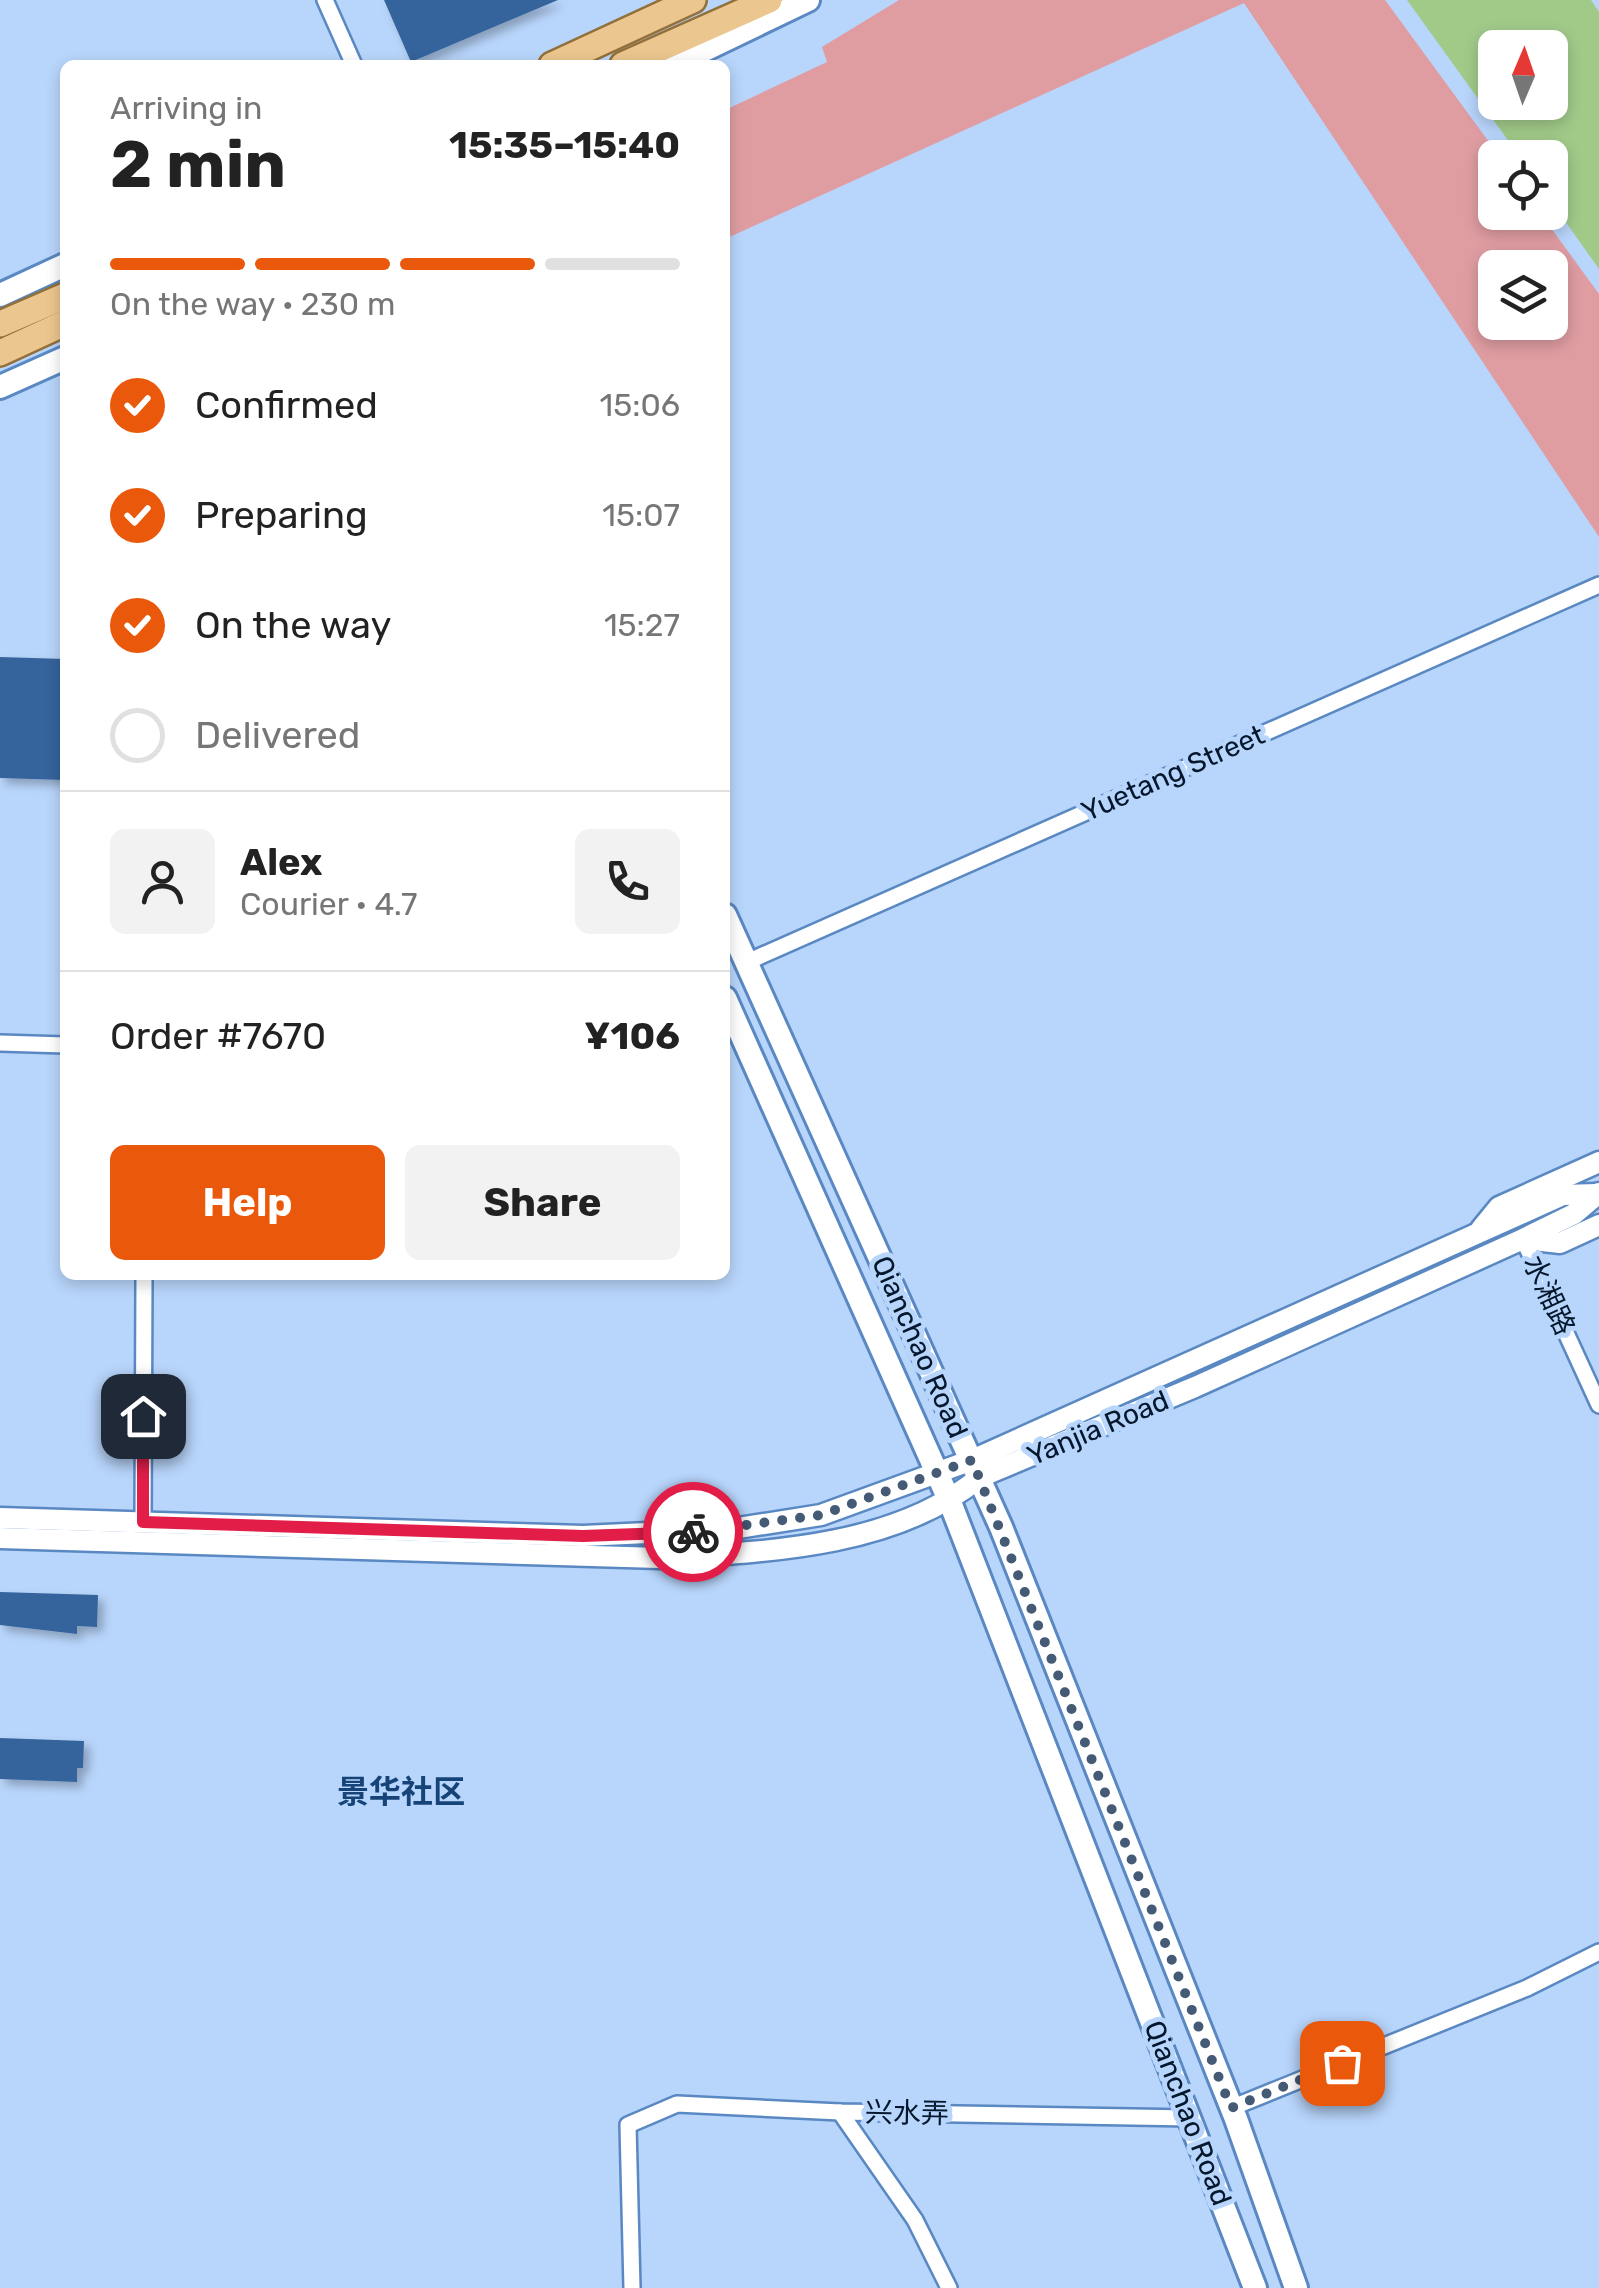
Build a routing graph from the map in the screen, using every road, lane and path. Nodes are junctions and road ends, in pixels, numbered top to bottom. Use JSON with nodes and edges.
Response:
{"nodes":[{"id":1,"x":325,"y":0,"type":"edge"},
{"id":2,"x":693,"y":0,"type":"edge"},
{"id":3,"x":769,"y":0,"type":"edge"},
{"id":4,"x":808,"y":0,"type":"edge"},
{"id":5,"x":352,"y":60,"type":"edge"},
{"id":6,"x":563,"y":60,"type":"edge"},
{"id":7,"x":634,"y":60,"type":"edge"},
{"id":8,"x":684,"y":60,"type":"edge"},
{"id":9,"x":60,"y":267,"type":"edge"},
{"id":10,"x":0,"y":295,"type":"edge"},
{"id":11,"x":60,"y":298,"type":"edge"},
{"id":12,"x":0,"y":324,"type":"edge"},
{"id":13,"x":60,"y":325,"type":"edge"},
{"id":14,"x":0,"y":352,"type":"edge"},
{"id":15,"x":60,"y":360,"type":"edge"},
{"id":16,"x":0,"y":386,"type":"edge"},
{"id":17,"x":1599,"y":584,"type":"edge"},
{"id":18,"x":730,"y":926,"type":"edge"},
{"id":19,"x":746,"y":962,"type":"junction"},
{"id":20,"x":730,"y":1009,"type":"edge"},
{"id":21,"x":0,"y":1043,"type":"edge"},
{"id":22,"x":60,"y":1045,"type":"edge"},
{"id":23,"x":1599,"y":1162,"type":"edge"},
{"id":24,"x":1598,"y":1194,"type":"edge"},
{"id":25,"x":1599,"y":1225,"type":"edge"},
{"id":26,"x":1476,"y":1234,"type":"junction"},
{"id":27,"x":1523,"y":1239,"type":"junction"},
{"id":28,"x":144,"y":1280,"type":"edge"},
{"id":29,"x":1599,"y":1406,"type":"edge"},
{"id":30,"x":976,"y":1469,"type":"junction"},
{"id":31,"x":938,"y":1473,"type":"junction"},
{"id":32,"x":950,"y":1502,"type":"junction"},
{"id":33,"x":0,"y":1518,"type":"edge"},
{"id":34,"x":143,"y":1522,"type":"junction"},
{"id":35,"x":0,"y":1538,"type":"edge"},
{"id":36,"x":1599,"y":1952,"type":"edge"},
{"id":37,"x":1231,"y":2108,"type":"junction"},
{"id":38,"x":840,"y":2112,"type":"junction"},
{"id":39,"x":1191,"y":2118,"type":"junction"},
{"id":40,"x":632,"y":2288,"type":"edge"},
{"id":41,"x":949,"y":2288,"type":"edge"},
{"id":42,"x":1255,"y":2288,"type":"edge"},
{"id":43,"x":1296,"y":2288,"type":"edge"}],
"edges":[{"from":1,"to":5,"type":"street"},
{"from":2,"to":6,"type":"main road"},
{"from":3,"to":7,"type":"main road"},
{"from":4,"to":8,"type":"main road"},
{"from":9,"to":10,"type":"main road"},
{"from":11,"to":12,"type":"main road"},
{"from":13,"to":14,"type":"main road"},
{"from":15,"to":16,"type":"main road"},
{"from":17,"to":19,"type":"street","name":"Yuetang Street"},
{"from":18,"to":19,"type":"main road","name":"Qianchao Road"},
{"from":19,"to":30,"type":"main road","name":"Qianchao Road"},
{"from":20,"to":31,"type":"main road","name":"Qianchao Road"},
{"from":21,"to":22,"type":"street"},
{"from":23,"to":26,"type":"street","name":"Yanjia Road"},
{"from":24,"to":26,"type":"street","name":"Yanjia Road"},
{"from":24,"to":27,"type":"street","name":"Yanjia Road"},
{"from":25,"to":27,"type":"street","name":"Yanjia Road"},
{"from":26,"to":30,"type":"street","name":"Yanjia Road"},
{"from":27,"to":29,"type":"street","name":"水湘路"},
{"from":27,"to":30,"type":"street","name":"Yanjia Road"},
{"from":28,"to":34,"type":"street"},
{"from":30,"to":31,"type":"street","name":"Yanjia Road"},
{"from":30,"to":32,"type":"street","name":"Yanjia Road"},
{"from":30,"to":37,"type":"main road","name":"Qianchao Road"},
{"from":31,"to":32,"type":"main road","name":"Qianchao Road"},
{"from":31,"to":34,"type":"street","name":"Yanjia Road"},
{"from":32,"to":35,"type":"street","name":"Yanjia Road"},
{"from":32,"to":39,"type":"main road","name":"Qianchao Road"},
{"from":33,"to":34,"type":"street","name":"Yanjia Road"},
{"from":36,"to":37,"type":"street"},
{"from":37,"to":43,"type":"main road","name":"Qianchao Road"},
{"from":38,"to":39,"type":"street","name":"兴水弄"},
{"from":38,"to":40,"type":"street","name":"兴水弄"},
{"from":38,"to":41,"type":"street"},
{"from":39,"to":42,"type":"main road","name":"Qianchao Road"}]}
